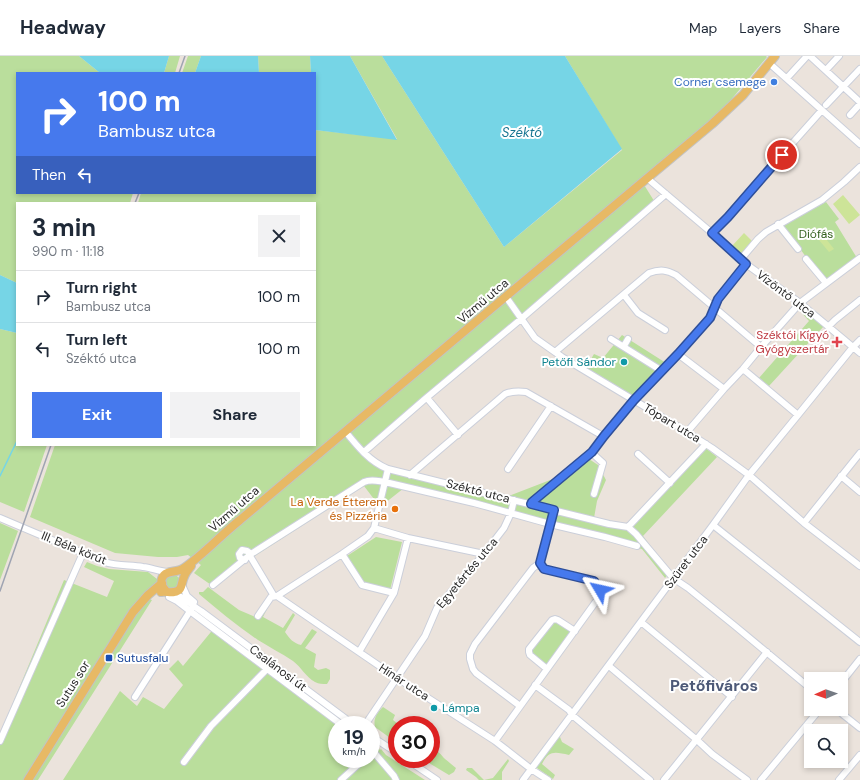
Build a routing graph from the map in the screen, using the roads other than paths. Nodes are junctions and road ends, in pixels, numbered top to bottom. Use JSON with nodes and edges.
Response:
{"nodes":[{"id":1,"x":775,"y":56,"type":"edge"},
{"id":2,"x":808,"y":56,"type":"edge"},
{"id":3,"x":839,"y":56,"type":"edge"},
{"id":4,"x":769,"y":63,"type":"junction"},
{"id":5,"x":860,"y":68,"type":"edge"},
{"id":6,"x":826,"y":70,"type":"junction"},
{"id":7,"x":787,"y":78,"type":"junction"},
{"id":8,"x":843,"y":87,"type":"junction"},
{"id":9,"x":860,"y":103,"type":"edge"},
{"id":10,"x":824,"y":107,"type":"junction"},
{"id":11,"x":850,"y":115,"type":"dead end"},
{"id":12,"x":860,"y":144,"type":"edge"},
{"id":13,"x":860,"y":167,"type":"edge"},
{"id":14,"x":647,"y":178,"type":"junction"},
{"id":15,"x":666,"y":194,"type":"junction"},
{"id":16,"x":778,"y":224,"type":"junction"},
{"id":17,"x":712,"y":233,"type":"junction"},
{"id":18,"x":798,"y":249,"type":"dead end"},
{"id":19,"x":860,"y":258,"type":"edge"},
{"id":20,"x":806,"y":259,"type":"dead end"},
{"id":21,"x":743,"y":261,"type":"junction"},
{"id":22,"x":826,"y":284,"type":"junction"},
{"id":23,"x":624,"y":295,"type":"junction"},
{"id":24,"x":506,"y":297,"type":"junction"},
{"id":25,"x":860,"y":300,"type":"edge"},
{"id":26,"x":800,"y":303,"type":"junction"},
{"id":27,"x":714,"y":308,"type":"junction"},
{"id":28,"x":521,"y":319,"type":"junction"},
{"id":29,"x":829,"y":326,"type":"junction"},
{"id":30,"x":665,"y":330,"type":"dead end"},
{"id":31,"x":611,"y":339,"type":"dead end"},
{"id":32,"x":628,"y":340,"type":"dead end"},
{"id":33,"x":860,"y":340,"type":"edge"},
{"id":34,"x":624,"y":346,"type":"junction"},
{"id":35,"x":761,"y":347,"type":"junction"},
{"id":36,"x":853,"y":347,"type":"junction"},
{"id":37,"x":555,"y":352,"type":"junction"},
{"id":38,"x":860,"y":353,"type":"edge"},
{"id":39,"x":678,"y":354,"type":"junction"},
{"id":40,"x":662,"y":370,"type":"junction"},
{"id":41,"x":743,"y":370,"type":"junction"},
{"id":42,"x":724,"y":389,"type":"junction"},
{"id":43,"x":427,"y":398,"type":"junction"},
{"id":44,"x":634,"y":400,"type":"junction"},
{"id":45,"x":551,"y":406,"type":"junction"},
{"id":46,"x":798,"y":415,"type":"junction"},
{"id":47,"x":345,"y":431,"type":"junction"},
{"id":48,"x":687,"y":432,"type":"junction"},
{"id":49,"x":458,"y":434,"type":"junction"},
{"id":50,"x":604,"y":436,"type":"junction"},
{"id":51,"x":706,"y":444,"type":"junction"},
{"id":52,"x":364,"y":452,"type":"junction"},
{"id":53,"x":592,"y":452,"type":"junction"},
{"id":54,"x":860,"y":453,"type":"edge"},
{"id":55,"x":638,"y":454,"type":"dead end"},
{"id":56,"x":508,"y":468,"type":"dead end"},
{"id":57,"x":388,"y":469,"type":"junction"},
{"id":58,"x":749,"y":474,"type":"junction"},
{"id":59,"x":410,"y":475,"type":"junction"},
{"id":60,"x":841,"y":476,"type":"junction"},
{"id":61,"x":385,"y":482,"type":"junction"},
{"id":62,"x":670,"y":483,"type":"junction"},
{"id":63,"x":860,"y":492,"type":"edge"},
{"id":64,"x":594,"y":494,"type":"dead end"},
{"id":65,"x":514,"y":500,"type":"junction"},
{"id":66,"x":531,"y":504,"type":"junction"},
{"id":67,"x":554,"y":510,"type":"junction"},
{"id":68,"x":511,"y":513,"type":"junction"},
{"id":69,"x":0,"y":518,"type":"edge"},
{"id":70,"x":804,"y":523,"type":"junction"},
{"id":71,"x":550,"y":524,"type":"junction"},
{"id":72,"x":608,"y":524,"type":"junction"},
{"id":73,"x":713,"y":526,"type":"junction"},
{"id":74,"x":628,"y":527,"type":"junction"},
{"id":75,"x":374,"y":528,"type":"junction"},
{"id":76,"x":605,"y":537,"type":"junction"},
{"id":77,"x":408,"y":538,"type":"junction"},
{"id":78,"x":637,"y":546,"type":"dead end"},
{"id":79,"x":83,"y":553,"type":"junction"},
{"id":80,"x":342,"y":554,"type":"junction"},
{"id":81,"x":484,"y":554,"type":"junction"},
{"id":82,"x":199,"y":556,"type":"junction"},
{"id":83,"x":248,"y":557,"type":"junction"},
{"id":84,"x":540,"y":563,"type":"junction"},
{"id":85,"x":860,"y":566,"type":"edge"},
{"id":86,"x":150,"y":568,"type":"junction"},
{"id":87,"x":173,"y":572,"type":"junction"},
{"id":88,"x":673,"y":578,"type":"junction"},
{"id":89,"x":162,"y":581,"type":"junction"},
{"id":90,"x":182,"y":582,"type":"junction"},
{"id":91,"x":213,"y":585,"type":"dead end"},
{"id":92,"x":394,"y":593,"type":"junction"},
{"id":93,"x":169,"y":594,"type":"junction"},
{"id":94,"x":275,"y":596,"type":"junction"},
{"id":95,"x":142,"y":603,"type":"junction"},
{"id":96,"x":192,"y":609,"type":"junction"},
{"id":97,"x":201,"y":611,"type":"junction"},
{"id":98,"x":258,"y":616,"type":"dead end"},
{"id":99,"x":641,"y":622,"type":"junction"},
{"id":100,"x":575,"y":631,"type":"junction"},
{"id":101,"x":860,"y":642,"type":"edge"},
{"id":102,"x":359,"y":652,"type":"junction"},
{"id":103,"x":767,"y":652,"type":"junction"},
{"id":104,"x":860,"y":659,"type":"edge"},
{"id":105,"x":272,"y":664,"type":"junction"},
{"id":106,"x":609,"y":666,"type":"junction"},
{"id":107,"x":267,"y":669,"type":"junction"},
{"id":108,"x":547,"y":669,"type":"junction"},
{"id":109,"x":848,"y":674,"type":"edge"},
{"id":110,"x":397,"y":678,"type":"junction"},
{"id":111,"x":804,"y":683,"type":"edge"},
{"id":112,"x":535,"y":685,"type":"junction"},
{"id":113,"x":135,"y":697,"type":"dead end"},
{"id":114,"x":732,"y":697,"type":"junction"},
{"id":115,"x":520,"y":706,"type":"junction"},
{"id":116,"x":572,"y":715,"type":"junction"},
{"id":117,"x":330,"y":716,"type":"edge"},
{"id":118,"x":342,"y":716,"type":"edge"},
{"id":119,"x":371,"y":716,"type":"edge"},
{"id":120,"x":814,"y":716,"type":"edge"},
{"id":121,"x":845,"y":716,"type":"edge"},
{"id":122,"x":860,"y":728,"type":"edge"},
{"id":123,"x":697,"y":740,"type":"junction"},
{"id":124,"x":0,"y":741,"type":"edge"},
{"id":125,"x":495,"y":741,"type":"junction"},
{"id":126,"x":382,"y":743,"type":"edge"},
{"id":127,"x":388,"y":747,"type":"edge"},
{"id":128,"x":860,"y":755,"type":"edge"},
{"id":129,"x":380,"y":760,"type":"edge"},
{"id":130,"x":184,"y":762,"type":"dead end"},
{"id":131,"x":354,"y":768,"type":"edge"},
{"id":132,"x":420,"y":768,"type":"edge"},
{"id":133,"x":531,"y":769,"type":"junction"},
{"id":134,"x":28,"y":780,"type":"edge"},
{"id":135,"x":341,"y":780,"type":"edge"},
{"id":136,"x":396,"y":780,"type":"edge"},
{"id":137,"x":438,"y":780,"type":"edge"},
{"id":138,"x":523,"y":780,"type":"edge"},
{"id":139,"x":548,"y":780,"type":"edge"},
{"id":140,"x":650,"y":780,"type":"edge"},
{"id":141,"x":664,"y":780,"type":"edge"},
{"id":142,"x":747,"y":780,"type":"edge"},
{"id":143,"x":761,"y":780,"type":"edge"},
{"id":144,"x":839,"y":780,"type":"edge"}],
"edges":[{"from":1,"to":4,"type":"main road","name":"Vízmű utca"},
{"from":2,"to":6,"type":"street"},
{"from":2,"to":7,"type":"street"},
{"from":3,"to":6,"type":"street"},
{"from":4,"to":7,"type":"street"},
{"from":4,"to":14,"type":"main road","name":"Vízmű utca"},
{"from":5,"to":8,"type":"street"},
{"from":6,"to":8,"type":"street"},
{"from":7,"to":10,"type":"street"},
{"from":8,"to":9,"type":"street"},
{"from":8,"to":10,"type":"street"},
{"from":9,"to":11,"type":"street"},
{"from":10,"to":12,"type":"street"},
{"from":10,"to":17,"type":"street"},
{"from":13,"to":16,"type":"street"},
{"from":14,"to":15,"type":"street","name":"Vízöntő utca"},
{"from":14,"to":24,"type":"main road","name":"Vízmű utca"},
{"from":15,"to":17,"type":"street","name":"Vízöntő utca"},
{"from":15,"to":28,"type":"street"},
{"from":16,"to":18,"type":"street"},
{"from":16,"to":21,"type":"street"},
{"from":17,"to":21,"type":"street","name":"Vízöntő utca"},
{"from":19,"to":22,"type":"street"},
{"from":20,"to":22,"type":"street"},
{"from":21,"to":26,"type":"street","name":"Vízöntő utca"},
{"from":21,"to":27,"type":"street"},
{"from":22,"to":26,"type":"street"},
{"from":23,"to":27,"type":"street"},
{"from":23,"to":30,"type":"street"},
{"from":23,"to":37,"type":"street"},
{"from":24,"to":28,"type":"street","name":"Tópart utca"},
{"from":24,"to":47,"type":"main road","name":"Vízmű utca"},
{"from":25,"to":29,"type":"street"},
{"from":26,"to":29,"type":"street","name":"Vízöntő utca"},
{"from":26,"to":35,"type":"street"},
{"from":27,"to":35,"type":"street"},
{"from":27,"to":39,"type":"street"},
{"from":28,"to":37,"type":"street","name":"Tópart utca"},
{"from":28,"to":43,"type":"street"},
{"from":29,"to":36,"type":"street","name":"Vízöntő utca"},
{"from":31,"to":34,"type":"street"},
{"from":32,"to":34,"type":"street"},
{"from":33,"to":36,"type":"street","name":"Szüret utca"},
{"from":34,"to":40,"type":"street"},
{"from":35,"to":41,"type":"street"},
{"from":36,"to":38,"type":"street","name":"Vízöntő utca"},
{"from":36,"to":46,"type":"street","name":"Szüret utca"},
{"from":37,"to":44,"type":"street","name":"Tópart utca"},
{"from":39,"to":40,"type":"street"},
{"from":39,"to":42,"type":"street"},
{"from":40,"to":44,"type":"street"},
{"from":41,"to":42,"type":"street"},
{"from":41,"to":46,"type":"street"},
{"from":42,"to":48,"type":"street"},
{"from":43,"to":49,"type":"street"},
{"from":43,"to":52,"type":"street"},
{"from":44,"to":48,"type":"street","name":"Tópart utca"},
{"from":44,"to":50,"type":"street"},
{"from":45,"to":49,"type":"street"},
{"from":45,"to":50,"type":"street"},
{"from":45,"to":56,"type":"street"},
{"from":46,"to":58,"type":"street","name":"Szüret utca"},
{"from":47,"to":52,"type":"street","name":"Széktó utca"},
{"from":47,"to":82,"type":"main road","name":"Vízmű utca"},
{"from":48,"to":51,"type":"street","name":"Tópart utca"},
{"from":49,"to":59,"type":"street"},
{"from":50,"to":53,"type":"street"},
{"from":51,"to":58,"type":"street","name":"Tópart utca"},
{"from":51,"to":62,"type":"street"},
{"from":52,"to":57,"type":"street","name":"Széktó utca"},
{"from":53,"to":64,"type":"street"},
{"from":53,"to":66,"type":"street"},
{"from":54,"to":60,"type":"street"},
{"from":55,"to":62,"type":"street"},
{"from":57,"to":59,"type":"street","name":"Széktó utca"},
{"from":57,"to":61,"type":"street"},
{"from":58,"to":70,"type":"street","name":"Tópart utca"},
{"from":58,"to":73,"type":"street","name":"Szüret utca"},
{"from":59,"to":65,"type":"street","name":"Széktó utca"},
{"from":60,"to":63,"type":"street"},
{"from":60,"to":70,"type":"street"},
{"from":61,"to":68,"type":"street","name":"Széktó utca"},
{"from":61,"to":75,"type":"street"},
{"from":61,"to":83,"type":"street"},
{"from":62,"to":74,"type":"street"},
{"from":65,"to":66,"type":"street","name":"Széktó utca"},
{"from":65,"to":68,"type":"street","name":"Egyetértés utca"},
{"from":66,"to":67,"type":"street","name":"Széktó utca"},
{"from":67,"to":71,"type":"street"},
{"from":67,"to":72,"type":"street","name":"Széktó utca"},
{"from":68,"to":71,"type":"street","name":"Széktó utca"},
{"from":68,"to":81,"type":"street","name":"Egyetértés utca"},
{"from":69,"to":79,"type":"street","name":"III. Béla körút"},
{"from":70,"to":85,"type":"street","name":"Tópart utca"},
{"from":71,"to":76,"type":"street","name":"Széktó utca"},
{"from":71,"to":84,"type":"street"},
{"from":72,"to":74,"type":"street","name":"Széktó utca"},
{"from":72,"to":76,"type":"street"},
{"from":73,"to":88,"type":"street","name":"Szüret utca"},
{"from":73,"to":101,"type":"street"},
{"from":74,"to":88,"type":"street"},
{"from":75,"to":77,"type":"street"},
{"from":75,"to":80,"type":"street"},
{"from":76,"to":78,"type":"street","name":"Széktó utca"},
{"from":77,"to":81,"type":"street"},
{"from":77,"to":92,"type":"street"},
{"from":79,"to":86,"type":"street","name":"III. Béla körút"},
{"from":79,"to":124,"type":"street"},
{"from":80,"to":92,"type":"street"},
{"from":80,"to":94,"type":"street"},
{"from":81,"to":110,"type":"street","name":"Egyetértés utca"},
{"from":82,"to":87,"type":"main road"},
{"from":82,"to":90,"type":"main road"},
{"from":83,"to":91,"type":"street"},
{"from":83,"to":94,"type":"street"},
{"from":84,"to":100,"type":"street"},
{"from":84,"to":115,"type":"street"},
{"from":86,"to":87,"type":"street","name":"III. Béla körút"},
{"from":86,"to":89,"type":"street"},
{"from":87,"to":89,"type":"main road"},
{"from":87,"to":90,"type":"main road"},
{"from":88,"to":99,"type":"street","name":"Szüret utca"},
{"from":88,"to":103,"type":"street"},
{"from":89,"to":93,"type":"main road"},
{"from":89,"to":95,"type":"main road","name":"Sutus sor"},
{"from":90,"to":93,"type":"main road"},
{"from":90,"to":97,"type":"street","name":"Csalánosi út"},
{"from":92,"to":102,"type":"street"},
{"from":93,"to":95,"type":"main road"},
{"from":93,"to":96,"type":"street","name":"Csalánosi út"},
{"from":94,"to":98,"type":"street"},
{"from":94,"to":102,"type":"street","name":"Hínár utca"},
{"from":95,"to":134,"type":"main road","name":"Sutus sor"},
{"from":96,"to":97,"type":"street","name":"Csalánosi út"},
{"from":96,"to":107,"type":"street"},
{"from":96,"to":113,"type":"street"},
{"from":97,"to":105,"type":"street","name":"Csalánosi út"},
{"from":99,"to":106,"type":"street","name":"Szüret utca"},
{"from":99,"to":114,"type":"street"},
{"from":100,"to":108,"type":"street"},
{"from":100,"to":108,"type":"street"},
{"from":102,"to":110,"type":"street","name":"Hínár utca"},
{"from":103,"to":111,"type":"street"},
{"from":103,"to":114,"type":"street"},
{"from":104,"to":109,"type":"street"},
{"from":105,"to":107,"type":"street"},
{"from":105,"to":118,"type":"street","name":"Csalánosi út"},
{"from":106,"to":116,"type":"street","name":"Szüret utca"},
{"from":106,"to":123,"type":"street"},
{"from":107,"to":117,"type":"street"},
{"from":107,"to":130,"type":"street"},
{"from":108,"to":112,"type":"street"},
{"from":110,"to":119,"type":"street","name":"Egyetértés utca"},
{"from":110,"to":125,"type":"street","name":"Hínár utca"},
{"from":112,"to":115,"type":"street"},
{"from":112,"to":116,"type":"street"},
{"from":114,"to":123,"type":"street"},
{"from":115,"to":125,"type":"street"},
{"from":116,"to":133,"type":"street","name":"Szüret utca"},
{"from":116,"to":140,"type":"street"},
{"from":120,"to":143,"type":"street"},
{"from":121,"to":122,"type":"street"},
{"from":123,"to":141,"type":"street"},
{"from":123,"to":142,"type":"street"},
{"from":125,"to":133,"type":"street","name":"Hínár utca"},
{"from":126,"to":127,"type":"street"},
{"from":128,"to":144,"type":"street"},
{"from":129,"to":136,"type":"street"},
{"from":131,"to":135,"type":"street"},
{"from":132,"to":137,"type":"street"},
{"from":133,"to":138,"type":"street","name":"Szüret utca"},
{"from":133,"to":139,"type":"street","name":"Hínár utca"}]}
